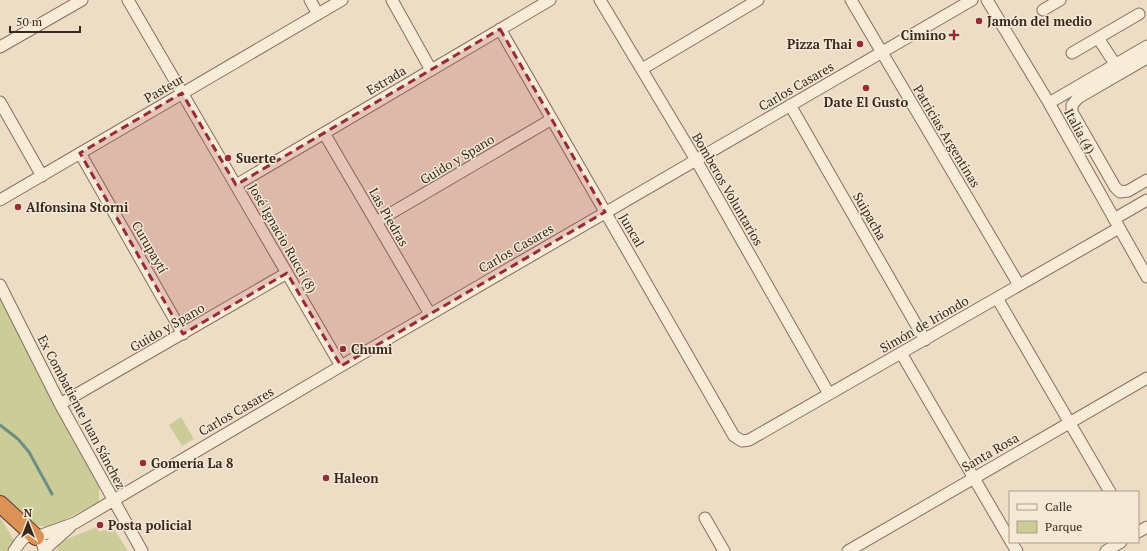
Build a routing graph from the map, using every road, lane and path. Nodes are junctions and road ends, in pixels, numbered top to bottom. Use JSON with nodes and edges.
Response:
{"nodes":[{"id":1,"x":82,"y":0,"type":"edge"},
{"id":2,"x":128,"y":0,"type":"edge"},
{"id":3,"x":310,"y":0,"type":"edge"},
{"id":4,"x":342,"y":0,"type":"edge"},
{"id":5,"x":392,"y":0,"type":"edge"},
{"id":6,"x":550,"y":0,"type":"edge"},
{"id":7,"x":600,"y":0,"type":"edge"},
{"id":8,"x":758,"y":0,"type":"edge"},
{"id":9,"x":851,"y":0,"type":"edge"},
{"id":10,"x":972,"y":0,"type":"edge"},
{"id":11,"x":987,"y":0,"type":"edge"},
{"id":12,"x":1060,"y":0,"type":"edge"},
{"id":13,"x":1043,"y":10,"type":"dead end"},
{"id":14,"x":318,"y":14,"type":"junction"},
{"id":15,"x":1139,"y":14,"type":"dead end"},
{"id":16,"x":500,"y":29,"type":"junction"},
{"id":17,"x":1098,"y":38,"type":"junction"},
{"id":18,"x":1147,"y":46,"type":"edge"},
{"id":19,"x":0,"y":47,"type":"edge"},
{"id":20,"x":881,"y":52,"type":"junction"},
{"id":21,"x":1072,"y":53,"type":"dead end"},
{"id":22,"x":1147,"y":58,"type":"edge"},
{"id":23,"x":1116,"y":64,"type":"junction"},
{"id":24,"x":431,"y":70,"type":"junction"},
{"id":25,"x":642,"y":70,"type":"junction"},
{"id":26,"x":182,"y":93,"type":"junction"},
{"id":27,"x":0,"y":102,"type":"edge"},
{"id":28,"x":1048,"y":103,"type":"junction"},
{"id":29,"x":790,"y":106,"type":"junction"},
{"id":30,"x":552,"y":119,"type":"junction"},
{"id":31,"x":324,"y":133,"type":"junction"},
{"id":32,"x":80,"y":153,"type":"junction"},
{"id":33,"x":696,"y":160,"type":"junction"},
{"id":34,"x":42,"y":176,"type":"junction"},
{"id":35,"x":1147,"y":180,"type":"edge"},
{"id":36,"x":236,"y":185,"type":"junction"},
{"id":37,"x":0,"y":200,"type":"edge"},
{"id":38,"x":1147,"y":200,"type":"edge"},
{"id":39,"x":606,"y":212,"type":"junction"},
{"id":40,"x":376,"y":222,"type":"junction"},
{"id":41,"x":1117,"y":223,"type":"junction"},
{"id":42,"x":287,"y":273,"type":"junction"},
{"id":43,"x":1147,"y":277,"type":"edge"},
{"id":44,"x":0,"y":285,"type":"edge"},
{"id":45,"x":1020,"y":285,"type":"junction"},
{"id":46,"x":997,"y":298,"type":"junction"},
{"id":47,"x":430,"y":314,"type":"junction"},
{"id":48,"x":183,"y":334,"type":"junction"},
{"id":49,"x":925,"y":340,"type":"junction"},
{"id":50,"x":901,"y":354,"type":"junction"},
{"id":51,"x":341,"y":366,"type":"junction"},
{"id":52,"x":1147,"y":378,"type":"edge"},
{"id":53,"x":829,"y":394,"type":"junction"},
{"id":54,"x":60,"y":404,"type":"junction"},
{"id":55,"x":1070,"y":423,"type":"junction"},
{"id":56,"x":742,"y":441,"type":"joint"},
{"id":57,"x":974,"y":478,"type":"junction"},
{"id":58,"x":1109,"y":491,"type":"edge"},
{"id":59,"x":112,"y":500,"type":"junction"},
{"id":60,"x":0,"y":504,"type":"edge"},
{"id":61,"x":705,"y":518,"type":"dead end"},
{"id":62,"x":1009,"y":538,"type":"edge"},
{"id":63,"x":1119,"y":543,"type":"edge"},
{"id":64,"x":41,"y":546,"type":"edge"},
{"id":65,"x":14,"y":551,"type":"edge"},
{"id":66,"x":142,"y":551,"type":"edge"},
{"id":67,"x":724,"y":551,"type":"edge"},
{"id":68,"x":848,"y":551,"type":"edge"},
{"id":69,"x":1106,"y":551,"type":"edge"}],
"edges":[{"from":1,"to":19,"type":"street"},
{"from":2,"to":26,"type":"street","name":"José Ignacio Rucci (8)"},
{"from":3,"to":14,"type":"street"},
{"from":4,"to":14,"type":"street","name":"Pasteur"},
{"from":5,"to":24,"type":"street"},
{"from":6,"to":16,"type":"street","name":"Estrada"},
{"from":7,"to":25,"type":"street","name":"Bomberos Voluntarios"},
{"from":8,"to":25,"type":"street"},
{"from":9,"to":20,"type":"street","name":"Patricias Argentinas"},
{"from":10,"to":20,"type":"street","name":"Carlos Casares"},
{"from":11,"to":28,"type":"street","name":"Italia (4)"},
{"from":12,"to":13,"type":"street"},
{"from":14,"to":26,"type":"street","name":"Pasteur"},
{"from":15,"to":17,"type":"street"},
{"from":16,"to":24,"type":"street","name":"Estrada"},
{"from":16,"to":30,"type":"street","name":"Juncal"},
{"from":17,"to":21,"type":"street"},
{"from":17,"to":23,"type":"street"},
{"from":18,"to":23,"type":"street"},
{"from":20,"to":29,"type":"street","name":"Carlos Casares"},
{"from":20,"to":45,"type":"street","name":"Patricias Argentinas"},
{"from":22,"to":35,"type":"street"},
{"from":23,"to":28,"type":"street"},
{"from":24,"to":31,"type":"street","name":"Estrada"},
{"from":25,"to":33,"type":"street","name":"Bomberos Voluntarios"},
{"from":26,"to":32,"type":"street","name":"Pasteur"},
{"from":26,"to":36,"type":"street","name":"José Ignacio Rucci (8)"},
{"from":27,"to":34,"type":"street"},
{"from":28,"to":41,"type":"street","name":"Italia (4)"},
{"from":29,"to":33,"type":"street","name":"Carlos Casares"},
{"from":29,"to":49,"type":"street","name":"Suipacha"},
{"from":30,"to":39,"type":"street","name":"Juncal"},
{"from":30,"to":40,"type":"street","name":"Guido y Spano"},
{"from":31,"to":36,"type":"street","name":"Estrada"},
{"from":31,"to":40,"type":"street","name":"Las Piedras"},
{"from":32,"to":34,"type":"street","name":"Pasteur"},
{"from":32,"to":48,"type":"street","name":"Curupaytí"},
{"from":33,"to":39,"type":"street","name":"Carlos Casares"},
{"from":33,"to":53,"type":"street","name":"Bomberos Voluntarios"},
{"from":34,"to":37,"type":"street","name":"Pasteur"},
{"from":36,"to":42,"type":"street","name":"José Ignacio Rucci (8)"},
{"from":38,"to":41,"type":"street","name":"Simón de Iriondo"},
{"from":39,"to":47,"type":"street","name":"Carlos Casares"},
{"from":39,"to":56,"type":"street","name":"Juncal"},
{"from":40,"to":47,"type":"street","name":"Las Piedras"},
{"from":41,"to":43,"type":"street","name":"Italia (4)"},
{"from":41,"to":45,"type":"street","name":"Simón de Iriondo"},
{"from":42,"to":48,"type":"street","name":"Guido y Spano"},
{"from":42,"to":51,"type":"street","name":"José Ignacio Rucci (8)"},
{"from":44,"to":54,"type":"street","name":"Ex Combatiente Juan Sánchez"},
{"from":45,"to":46,"type":"street","name":"Simón de Iriondo"},
{"from":46,"to":49,"type":"street","name":"Simón de Iriondo"},
{"from":46,"to":55,"type":"street"},
{"from":47,"to":51,"type":"street","name":"Carlos Casares"},
{"from":48,"to":54,"type":"street","name":"Guido y Spano"},
{"from":49,"to":50,"type":"street","name":"Simón de Iriondo"},
{"from":50,"to":53,"type":"street","name":"Simón de Iriondo"},
{"from":50,"to":57,"type":"street"},
{"from":51,"to":59,"type":"street","name":"Carlos Casares"},
{"from":52,"to":55,"type":"street","name":"Santa Rosa"},
{"from":53,"to":56,"type":"street","name":"Simón de Iriondo"},
{"from":54,"to":59,"type":"street","name":"Ex Combatiente Juan Sánchez"},
{"from":55,"to":57,"type":"street","name":"Santa Rosa"},
{"from":55,"to":58,"type":"street"},
{"from":57,"to":62,"type":"street"},
{"from":57,"to":68,"type":"street","name":"Santa Rosa"},
{"from":59,"to":64,"type":"street","name":"Carlos Casares"},
{"from":59,"to":66,"type":"street","name":"Ex Combatiente Juan Sánchez"},
{"from":60,"to":64,"type":"highway"},
{"from":61,"to":67,"type":"street"},
{"from":63,"to":69,"type":"street"},
{"from":64,"to":65,"type":"street","name":"Carlos Casares"}]}
